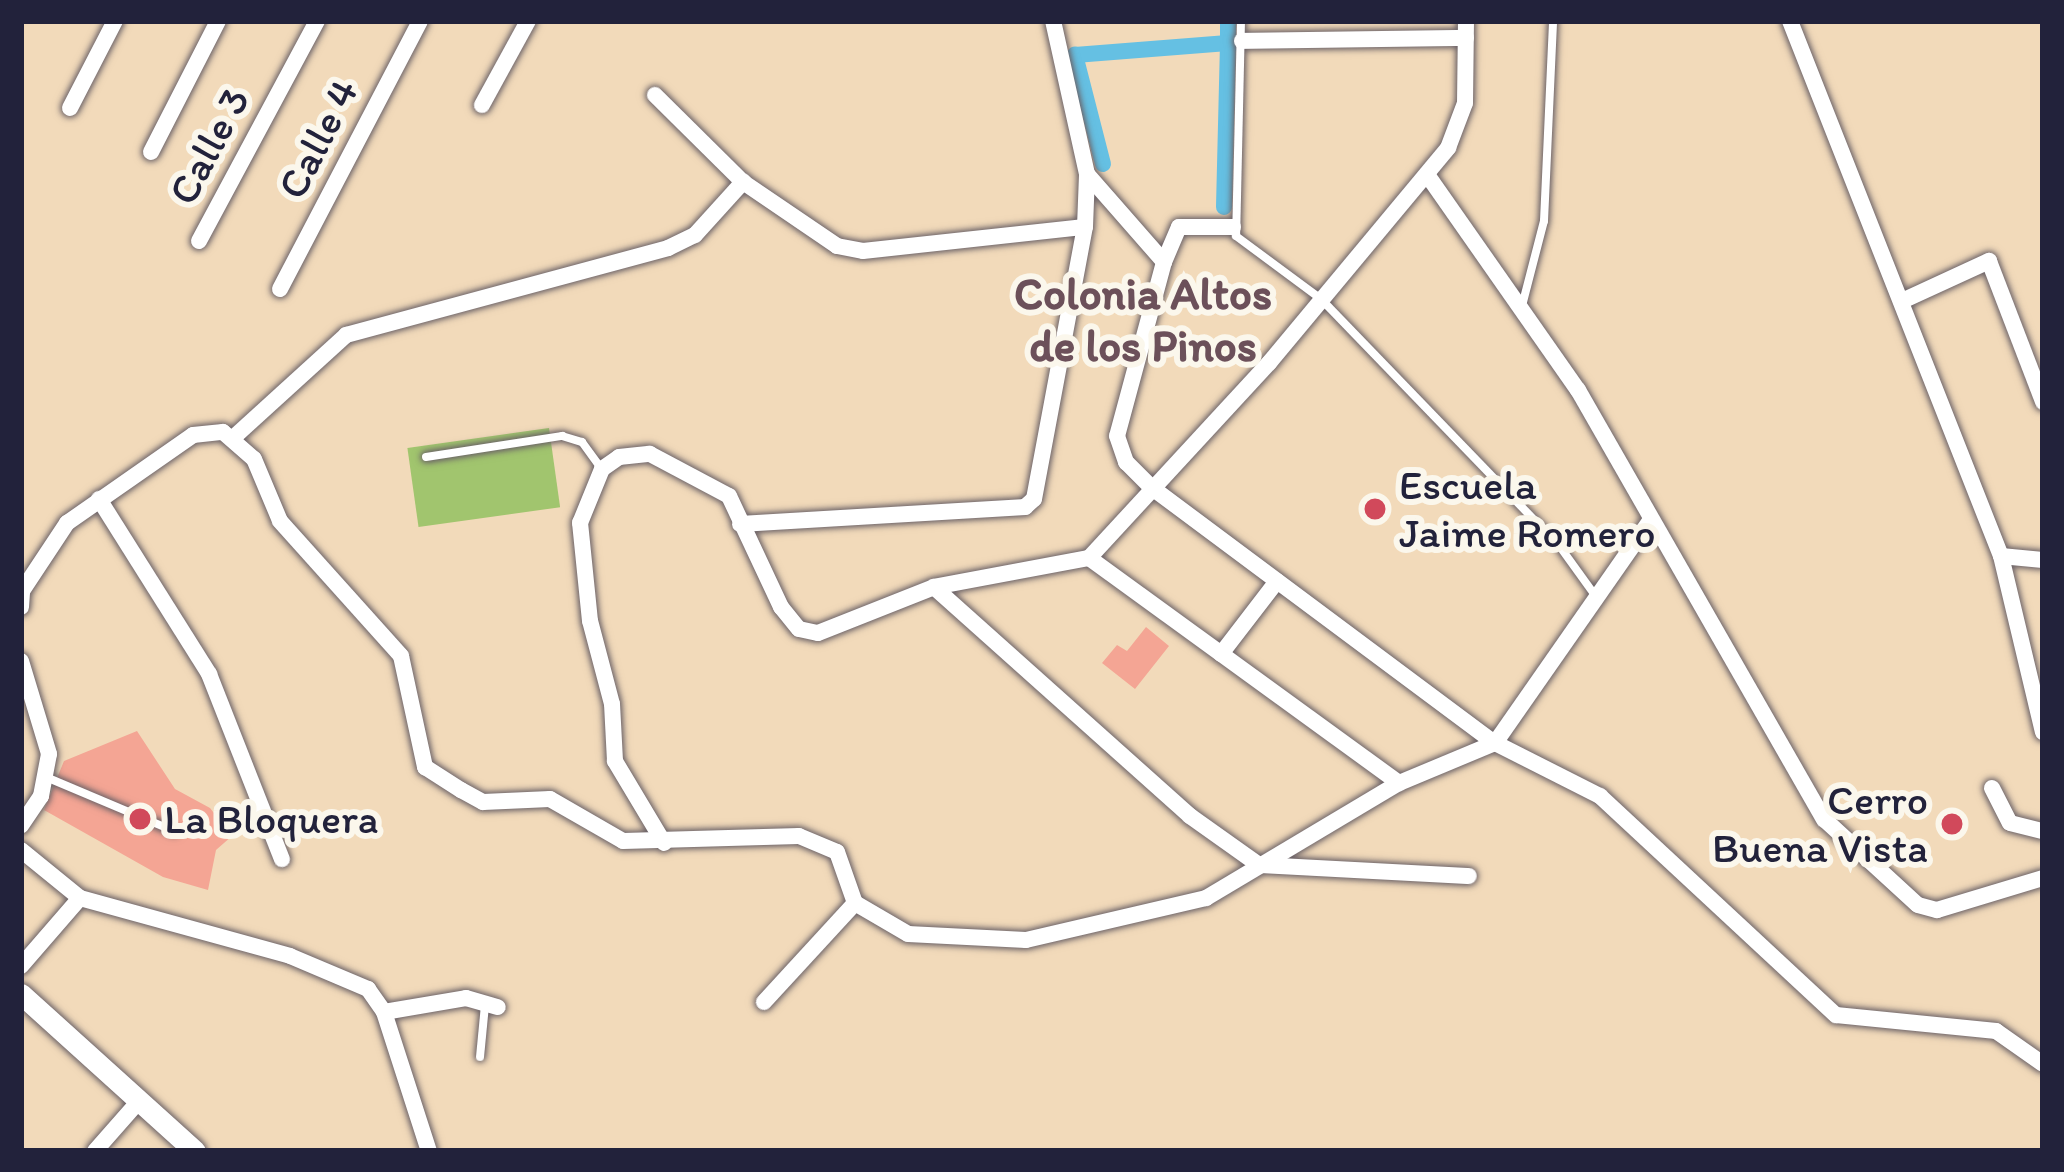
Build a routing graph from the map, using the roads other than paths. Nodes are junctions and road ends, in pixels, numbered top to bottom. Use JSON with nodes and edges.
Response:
{"nodes":[{"id":1,"x":116,"y":21,"type":"edge"},
{"id":2,"x":218,"y":21,"type":"edge"},
{"id":3,"x":317,"y":21,"type":"edge"},
{"id":4,"x":420,"y":21,"type":"edge"},
{"id":5,"x":528,"y":21,"type":"edge"},
{"id":6,"x":1054,"y":21,"type":"edge"},
{"id":7,"x":1241,"y":21,"type":"edge"},
{"id":8,"x":1552,"y":21,"type":"edge"},
{"id":9,"x":1790,"y":21,"type":"edge"},
{"id":10,"x":1466,"y":30,"type":"edge"},
{"id":11,"x":1242,"y":41,"type":"junction"},
{"id":12,"x":655,"y":94,"type":"dead end"},
{"id":13,"x":482,"y":105,"type":"dead end"},
{"id":14,"x":70,"y":108,"type":"dead end"},
{"id":15,"x":151,"y":152,"type":"dead end"},
{"id":16,"x":1088,"y":174,"type":"junction"},
{"id":17,"x":1428,"y":176,"type":"junction"},
{"id":18,"x":743,"y":182,"type":"junction"},
{"id":19,"x":1085,"y":227,"type":"junction"},
{"id":20,"x":1233,"y":227,"type":"junction"},
{"id":21,"x":199,"y":241,"type":"dead end"},
{"id":22,"x":1164,"y":262,"type":"junction"},
{"id":23,"x":280,"y":290,"type":"dead end"},
{"id":24,"x":1321,"y":299,"type":"junction"},
{"id":25,"x":1902,"y":301,"type":"junction"},
{"id":26,"x":1523,"y":302,"type":"junction"},
{"id":27,"x":2043,"y":402,"type":"edge"},
{"id":28,"x":233,"y":438,"type":"junction"},
{"id":29,"x":426,"y":457,"type":"dead end"},
{"id":30,"x":602,"y":469,"type":"junction"},
{"id":31,"x":1151,"y":487,"type":"junction"},
{"id":32,"x":99,"y":499,"type":"junction"},
{"id":33,"x":1649,"y":523,"type":"junction"},
{"id":34,"x":740,"y":524,"type":"junction"},
{"id":35,"x":2001,"y":556,"type":"junction"},
{"id":36,"x":1089,"y":558,"type":"junction"},
{"id":37,"x":2043,"y":560,"type":"edge"},
{"id":38,"x":1277,"y":581,"type":"junction"},
{"id":39,"x":934,"y":587,"type":"junction"},
{"id":40,"x":1594,"y":595,"type":"junction"},
{"id":41,"x":21,"y":607,"type":"edge"},
{"id":42,"x":1221,"y":653,"type":"junction"},
{"id":43,"x":21,"y":661,"type":"edge"},
{"id":44,"x":2043,"y":732,"type":"edge"},
{"id":45,"x":1495,"y":742,"type":"junction"},
{"id":46,"x":44,"y":777,"type":"junction"},
{"id":47,"x":1399,"y":782,"type":"junction"},
{"id":48,"x":1992,"y":788,"type":"dead end"},
{"id":49,"x":21,"y":826,"type":"edge"},
{"id":50,"x":174,"y":831,"type":"dead end"},
{"id":51,"x":2043,"y":831,"type":"edge"},
{"id":52,"x":664,"y":843,"type":"junction"},
{"id":53,"x":21,"y":850,"type":"edge"},
{"id":54,"x":282,"y":859,"type":"dead end"},
{"id":55,"x":1259,"y":865,"type":"junction"},
{"id":56,"x":1469,"y":876,"type":"dead end"},
{"id":57,"x":2043,"y":878,"type":"edge"},
{"id":58,"x":80,"y":898,"type":"junction"},
{"id":59,"x":855,"y":903,"type":"junction"},
{"id":60,"x":21,"y":966,"type":"edge"},
{"id":61,"x":21,"y":994,"type":"edge"},
{"id":62,"x":764,"y":1002,"type":"dead end"},
{"id":63,"x":491,"y":1005,"type":"joint"},
{"id":64,"x":384,"y":1012,"type":"junction"},
{"id":65,"x":480,"y":1057,"type":"dead end"},
{"id":66,"x":2043,"y":1064,"type":"edge"},
{"id":67,"x":140,"y":1101,"type":"junction"},
{"id":68,"x":94,"y":1151,"type":"edge"},
{"id":69,"x":196,"y":1151,"type":"edge"},
{"id":70,"x":429,"y":1151,"type":"edge"}],
"edges":[{"from":1,"to":14,"type":"street"},
{"from":2,"to":15,"type":"street"},
{"from":3,"to":21,"type":"street","name":"Calle 3"},
{"from":4,"to":23,"type":"street","name":"Calle 4"},
{"from":5,"to":13,"type":"street"},
{"from":6,"to":16,"type":"street"},
{"from":7,"to":11,"type":"lane"},
{"from":8,"to":26,"type":"lane"},
{"from":9,"to":25,"type":"street"},
{"from":10,"to":11,"type":"street"},
{"from":10,"to":17,"type":"street"},
{"from":11,"to":20,"type":"lane"},
{"from":12,"to":18,"type":"street"},
{"from":16,"to":19,"type":"street"},
{"from":16,"to":22,"type":"street"},
{"from":17,"to":24,"type":"street"},
{"from":17,"to":26,"type":"street"},
{"from":18,"to":19,"type":"street"},
{"from":18,"to":28,"type":"street"},
{"from":19,"to":34,"type":"street"},
{"from":20,"to":22,"type":"street"},
{"from":20,"to":24,"type":"lane"},
{"from":22,"to":31,"type":"street"},
{"from":24,"to":31,"type":"street"},
{"from":24,"to":40,"type":"lane"},
{"from":25,"to":27,"type":"street"},
{"from":25,"to":35,"type":"street"},
{"from":26,"to":33,"type":"street"},
{"from":28,"to":32,"type":"street"},
{"from":28,"to":52,"type":"street"},
{"from":29,"to":30,"type":"lane"},
{"from":30,"to":34,"type":"street"},
{"from":30,"to":52,"type":"street"},
{"from":31,"to":36,"type":"street"},
{"from":31,"to":38,"type":"street"},
{"from":32,"to":41,"type":"street"},
{"from":32,"to":54,"type":"street"},
{"from":33,"to":40,"type":"street"},
{"from":33,"to":57,"type":"street"},
{"from":34,"to":39,"type":"street"},
{"from":35,"to":37,"type":"street"},
{"from":35,"to":44,"type":"street"},
{"from":36,"to":39,"type":"street"},
{"from":36,"to":42,"type":"street"},
{"from":38,"to":42,"type":"street"},
{"from":38,"to":45,"type":"street"},
{"from":39,"to":55,"type":"street"},
{"from":40,"to":45,"type":"street"},
{"from":42,"to":47,"type":"street"},
{"from":43,"to":46,"type":"street"},
{"from":45,"to":47,"type":"street"},
{"from":45,"to":66,"type":"street"},
{"from":46,"to":49,"type":"street"},
{"from":46,"to":50,"type":"lane"},
{"from":47,"to":55,"type":"street"},
{"from":48,"to":51,"type":"street"},
{"from":52,"to":59,"type":"street"},
{"from":53,"to":58,"type":"street"},
{"from":55,"to":56,"type":"street"},
{"from":55,"to":59,"type":"street"},
{"from":58,"to":60,"type":"street"},
{"from":58,"to":64,"type":"street"},
{"from":59,"to":62,"type":"street"},
{"from":61,"to":67,"type":"street"},
{"from":63,"to":64,"type":"street"},
{"from":63,"to":65,"type":"lane"},
{"from":64,"to":70,"type":"street"},
{"from":67,"to":68,"type":"street"},
{"from":67,"to":69,"type":"street"}]}
